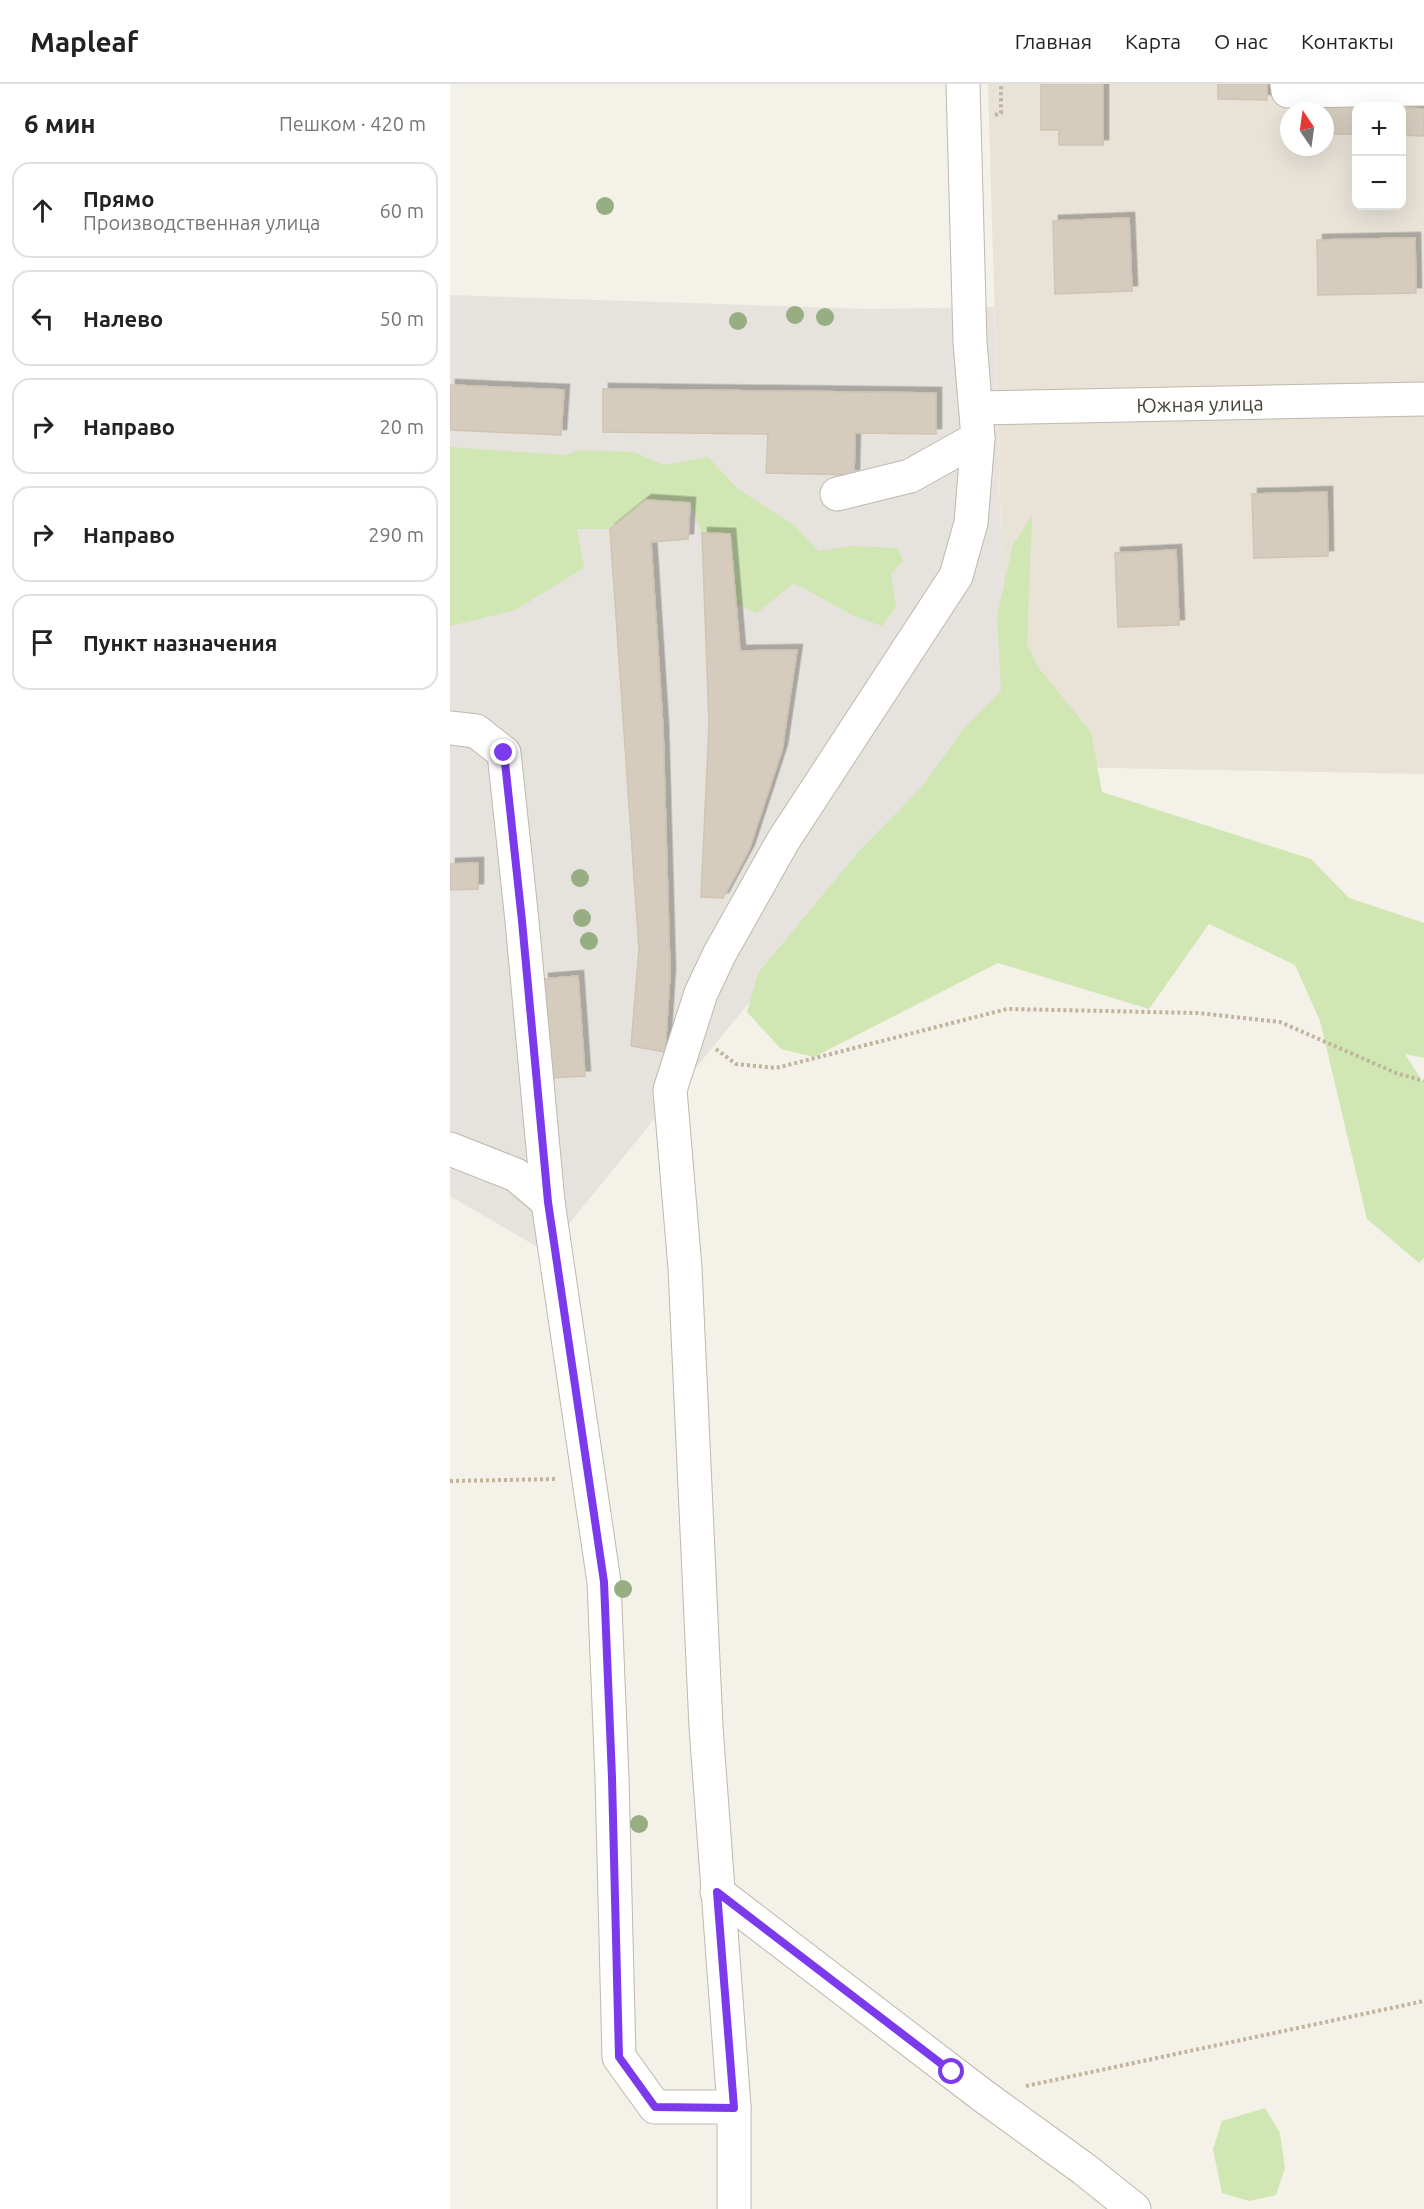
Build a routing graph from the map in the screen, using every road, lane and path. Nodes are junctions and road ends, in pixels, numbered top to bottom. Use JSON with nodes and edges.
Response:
{"nodes":[{"id":1,"x":963,"y":84,"type":"edge"},
{"id":2,"x":1287,"y":84,"type":"edge"},
{"id":3,"x":1424,"y":89,"type":"edge"},
{"id":4,"x":1424,"y":399,"type":"edge"},
{"id":5,"x":977,"y":423,"type":"junction"},
{"id":6,"x":837,"y":494,"type":"dead end"},
{"id":7,"x":450,"y":728,"type":"edge"},
{"id":8,"x":690,"y":1029,"type":"junction"},
{"id":9,"x":1424,"y":1082,"type":"edge"},
{"id":10,"x":450,"y":1149,"type":"edge"},
{"id":11,"x":548,"y":1202,"type":"junction"},
{"id":12,"x":589,"y":1479,"type":"junction"},
{"id":13,"x":450,"y":1481,"type":"edge"},
{"id":14,"x":717,"y":1892,"type":"junction"},
{"id":15,"x":1424,"y":2001,"type":"edge"},
{"id":16,"x":982,"y":2095,"type":"junction"},
{"id":17,"x":734,"y":2108,"type":"junction"},
{"id":18,"x":734,"y":2209,"type":"edge"},
{"id":19,"x":1134,"y":2209,"type":"edge"}],
"edges":[{"from":1,"to":5,"type":"street"},
{"from":2,"to":3,"type":"street"},
{"from":4,"to":5,"type":"street","name":"Южная улица"},
{"from":5,"to":6,"type":"street"},
{"from":5,"to":8,"type":"street"},
{"from":7,"to":11,"type":"street"},
{"from":8,"to":9,"type":"path"},
{"from":8,"to":14,"type":"street"},
{"from":10,"to":11,"type":"street"},
{"from":11,"to":12,"type":"street"},
{"from":12,"to":13,"type":"path"},
{"from":12,"to":17,"type":"street"},
{"from":14,"to":16,"type":"street"},
{"from":14,"to":17,"type":"street"},
{"from":15,"to":16,"type":"path"},
{"from":16,"to":19,"type":"street"},
{"from":17,"to":18,"type":"street"}]}
